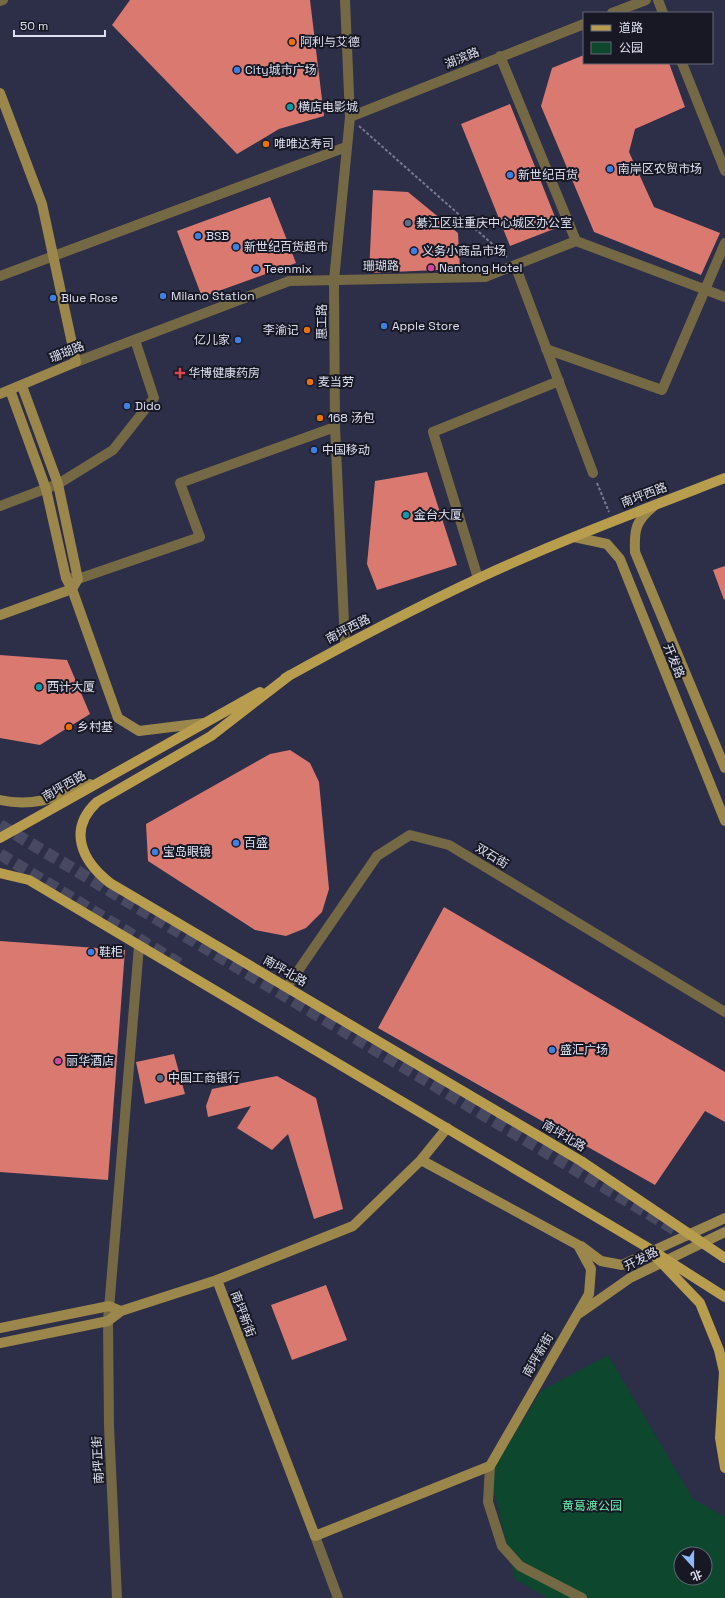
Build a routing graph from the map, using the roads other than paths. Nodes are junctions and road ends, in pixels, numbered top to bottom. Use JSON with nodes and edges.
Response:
{"nodes":[{"id":1,"x":3,"y":0,"type":"edge"},
{"id":2,"x":345,"y":0,"type":"edge"},
{"id":3,"x":646,"y":0,"type":"edge"},
{"id":4,"x":658,"y":0,"type":"edge"},
{"id":5,"x":0,"y":1,"type":"edge"},
{"id":6,"x":615,"y":12,"type":"edge"},
{"id":7,"x":663,"y":12,"type":"edge"},
{"id":8,"x":583,"y":24,"type":"edge"},
{"id":9,"x":500,"y":56,"type":"junction"},
{"id":10,"x":682,"y":64,"type":"edge"},
{"id":11,"x":0,"y":93,"type":"edge"},
{"id":12,"x":350,"y":117,"type":"junction"},
{"id":13,"x":346,"y":147,"type":"junction"},
{"id":14,"x":725,"y":171,"type":"edge"},
{"id":15,"x":576,"y":241,"type":"junction"},
{"id":16,"x":725,"y":242,"type":"edge"},
{"id":17,"x":54,"y":256,"type":"junction"},
{"id":18,"x":515,"y":265,"type":"junction"},
{"id":19,"x":0,"y":276,"type":"edge"},
{"id":20,"x":334,"y":280,"type":"junction"},
{"id":21,"x":705,"y":289,"type":"junction"},
{"id":22,"x":725,"y":297,"type":"edge"},
{"id":23,"x":134,"y":340,"type":"junction"},
{"id":24,"x":546,"y":349,"type":"junction"},
{"id":25,"x":76,"y":362,"type":"junction"},
{"id":26,"x":559,"y":381,"type":"junction"},
{"id":27,"x":22,"y":386,"type":"junction"},
{"id":28,"x":10,"y":390,"type":"junction"},
{"id":29,"x":0,"y":394,"type":"edge"},
{"id":30,"x":335,"y":427,"type":"junction"},
{"id":31,"x":593,"y":473,"type":"road end"},
{"id":32,"x":725,"y":478,"type":"edge"},
{"id":33,"x":58,"y":484,"type":"junction"},
{"id":34,"x":46,"y":489,"type":"junction"},
{"id":35,"x":656,"y":504,"type":"junction"},
{"id":36,"x":0,"y":506,"type":"edge"},
{"id":37,"x":574,"y":537,"type":"junction"},
{"id":38,"x":66,"y":578,"type":"junction"},
{"id":39,"x":478,"y":578,"type":"junction"},
{"id":40,"x":78,"y":579,"type":"junction"},
{"id":41,"x":72,"y":589,"type":"junction"},
{"id":42,"x":0,"y":615,"type":"edge"},
{"id":43,"x":345,"y":644,"type":"junction"},
{"id":44,"x":290,"y":675,"type":"junction"},
{"id":45,"x":204,"y":723,"type":"junction"},
{"id":46,"x":725,"y":768,"type":"edge"},
{"id":47,"x":99,"y":781,"type":"junction"},
{"id":48,"x":0,"y":800,"type":"edge"},
{"id":49,"x":725,"y":821,"type":"edge"},
{"id":50,"x":0,"y":838,"type":"edge"},
{"id":51,"x":0,"y":873,"type":"edge"},
{"id":52,"x":139,"y":946,"type":"junction"},
{"id":53,"x":287,"y":987,"type":"junction"},
{"id":54,"x":725,"y":1012,"type":"edge"},
{"id":55,"x":447,"y":1128,"type":"junction"},
{"id":56,"x":421,"y":1160,"type":"junction"},
{"id":57,"x":725,"y":1218,"type":"edge"},
{"id":58,"x":725,"y":1232,"type":"edge"},
{"id":59,"x":578,"y":1245,"type":"junction"},
{"id":60,"x":645,"y":1246,"type":"junction"},
{"id":61,"x":725,"y":1258,"type":"edge"},
{"id":62,"x":216,"y":1280,"type":"junction"},
{"id":63,"x":725,"y":1297,"type":"edge"},
{"id":64,"x":109,"y":1306,"type":"junction"},
{"id":65,"x":121,"y":1311,"type":"junction"},
{"id":66,"x":575,"y":1317,"type":"junction"},
{"id":67,"x":108,"y":1321,"type":"junction"},
{"id":68,"x":0,"y":1328,"type":"edge"},
{"id":69,"x":0,"y":1342,"type":"edge"},
{"id":70,"x":490,"y":1466,"type":"junction"},
{"id":71,"x":725,"y":1468,"type":"edge"},
{"id":72,"x":315,"y":1536,"type":"junction"},
{"id":73,"x":117,"y":1598,"type":"edge"},
{"id":74,"x":338,"y":1598,"type":"edge"},
{"id":75,"x":582,"y":1598,"type":"edge"}],
"edges":[{"from":1,"to":5,"type":"street"},
{"from":2,"to":12,"type":"street","name":"惠工路"},
{"from":3,"to":6,"type":"street"},
{"from":4,"to":7,"type":"street"},
{"from":8,"to":9,"type":"street","name":"湖滨路"},
{"from":9,"to":12,"type":"street","name":"湖滨路"},
{"from":9,"to":15,"type":"street"},
{"from":10,"to":14,"type":"street"},
{"from":11,"to":17,"type":"street"},
{"from":12,"to":13,"type":"street","name":"惠工路"},
{"from":13,"to":17,"type":"street"},
{"from":13,"to":20,"type":"street","name":"惠工路"},
{"from":15,"to":18,"type":"street","name":"珊瑚路"},
{"from":15,"to":21,"type":"street"},
{"from":16,"to":21,"type":"street"},
{"from":17,"to":19,"type":"street"},
{"from":17,"to":25,"type":"street"},
{"from":18,"to":20,"type":"street","name":"珊瑚路"},
{"from":18,"to":24,"type":"street"},
{"from":20,"to":23,"type":"street","name":"珊瑚路"},
{"from":20,"to":30,"type":"street","name":"惠工路"},
{"from":21,"to":22,"type":"street"},
{"from":21,"to":24,"type":"street"},
{"from":23,"to":25,"type":"street","name":"珊瑚路"},
{"from":23,"to":33,"type":"street"},
{"from":24,"to":26,"type":"street"},
{"from":25,"to":27,"type":"street","name":"珊瑚路"},
{"from":26,"to":31,"type":"street"},
{"from":26,"to":39,"type":"street"},
{"from":27,"to":28,"type":"street","name":"珊瑚路"},
{"from":27,"to":33,"type":"street"},
{"from":28,"to":29,"type":"street","name":"珊瑚路"},
{"from":28,"to":34,"type":"street"},
{"from":30,"to":40,"type":"street"},
{"from":30,"to":43,"type":"street","name":"惠工路"},
{"from":32,"to":35,"type":"main road","name":"南坪西路"},
{"from":33,"to":34,"type":"street"},
{"from":33,"to":40,"type":"street"},
{"from":34,"to":36,"type":"street"},
{"from":34,"to":38,"type":"street"},
{"from":35,"to":37,"type":"main road","name":"南坪西路"},
{"from":35,"to":46,"type":"street","name":"开发路"},
{"from":37,"to":39,"type":"main road","name":"南坪西路"},
{"from":37,"to":49,"type":"street","name":"开发路"},
{"from":38,"to":40,"type":"street"},
{"from":38,"to":41,"type":"street"},
{"from":39,"to":43,"type":"main road","name":"南坪西路"},
{"from":40,"to":41,"type":"street"},
{"from":41,"to":42,"type":"street"},
{"from":41,"to":45,"type":"street"},
{"from":43,"to":44,"type":"main road","name":"南坪西路"},
{"from":44,"to":45,"type":"main road","name":"南坪西路"},
{"from":44,"to":53,"type":"main road","name":"南坪北路"},
{"from":45,"to":47,"type":"main road","name":"南坪西路"},
{"from":47,"to":48,"type":"street"},
{"from":47,"to":50,"type":"main road","name":"南坪西路"},
{"from":51,"to":52,"type":"main road"},
{"from":52,"to":55,"type":"main road"},
{"from":52,"to":64,"type":"street","name":"南坪正街"},
{"from":53,"to":54,"type":"street","name":"双石街"},
{"from":53,"to":61,"type":"main road","name":"南坪北路"},
{"from":55,"to":56,"type":"street","name":"南坪新街"},
{"from":55,"to":60,"type":"main road"},
{"from":56,"to":59,"type":"street"},
{"from":56,"to":62,"type":"street","name":"南坪新街"},
{"from":57,"to":59,"type":"street","name":"开发路"},
{"from":58,"to":66,"type":"street","name":"开发路"},
{"from":59,"to":66,"type":"street","name":"南坪新街"},
{"from":60,"to":63,"type":"main road"},
{"from":60,"to":71,"type":"main road"},
{"from":62,"to":65,"type":"street","name":"南坪新街"},
{"from":62,"to":72,"type":"street","name":"南坪新街"},
{"from":64,"to":65,"type":"street"},
{"from":64,"to":67,"type":"street","name":"南坪正街"},
{"from":64,"to":68,"type":"street"},
{"from":65,"to":67,"type":"street"},
{"from":66,"to":70,"type":"street","name":"南坪新街"},
{"from":67,"to":69,"type":"street"},
{"from":67,"to":73,"type":"street","name":"南坪正街"},
{"from":70,"to":72,"type":"street"},
{"from":70,"to":75,"type":"street"},
{"from":72,"to":74,"type":"street","name":"南坪新街"}]}
